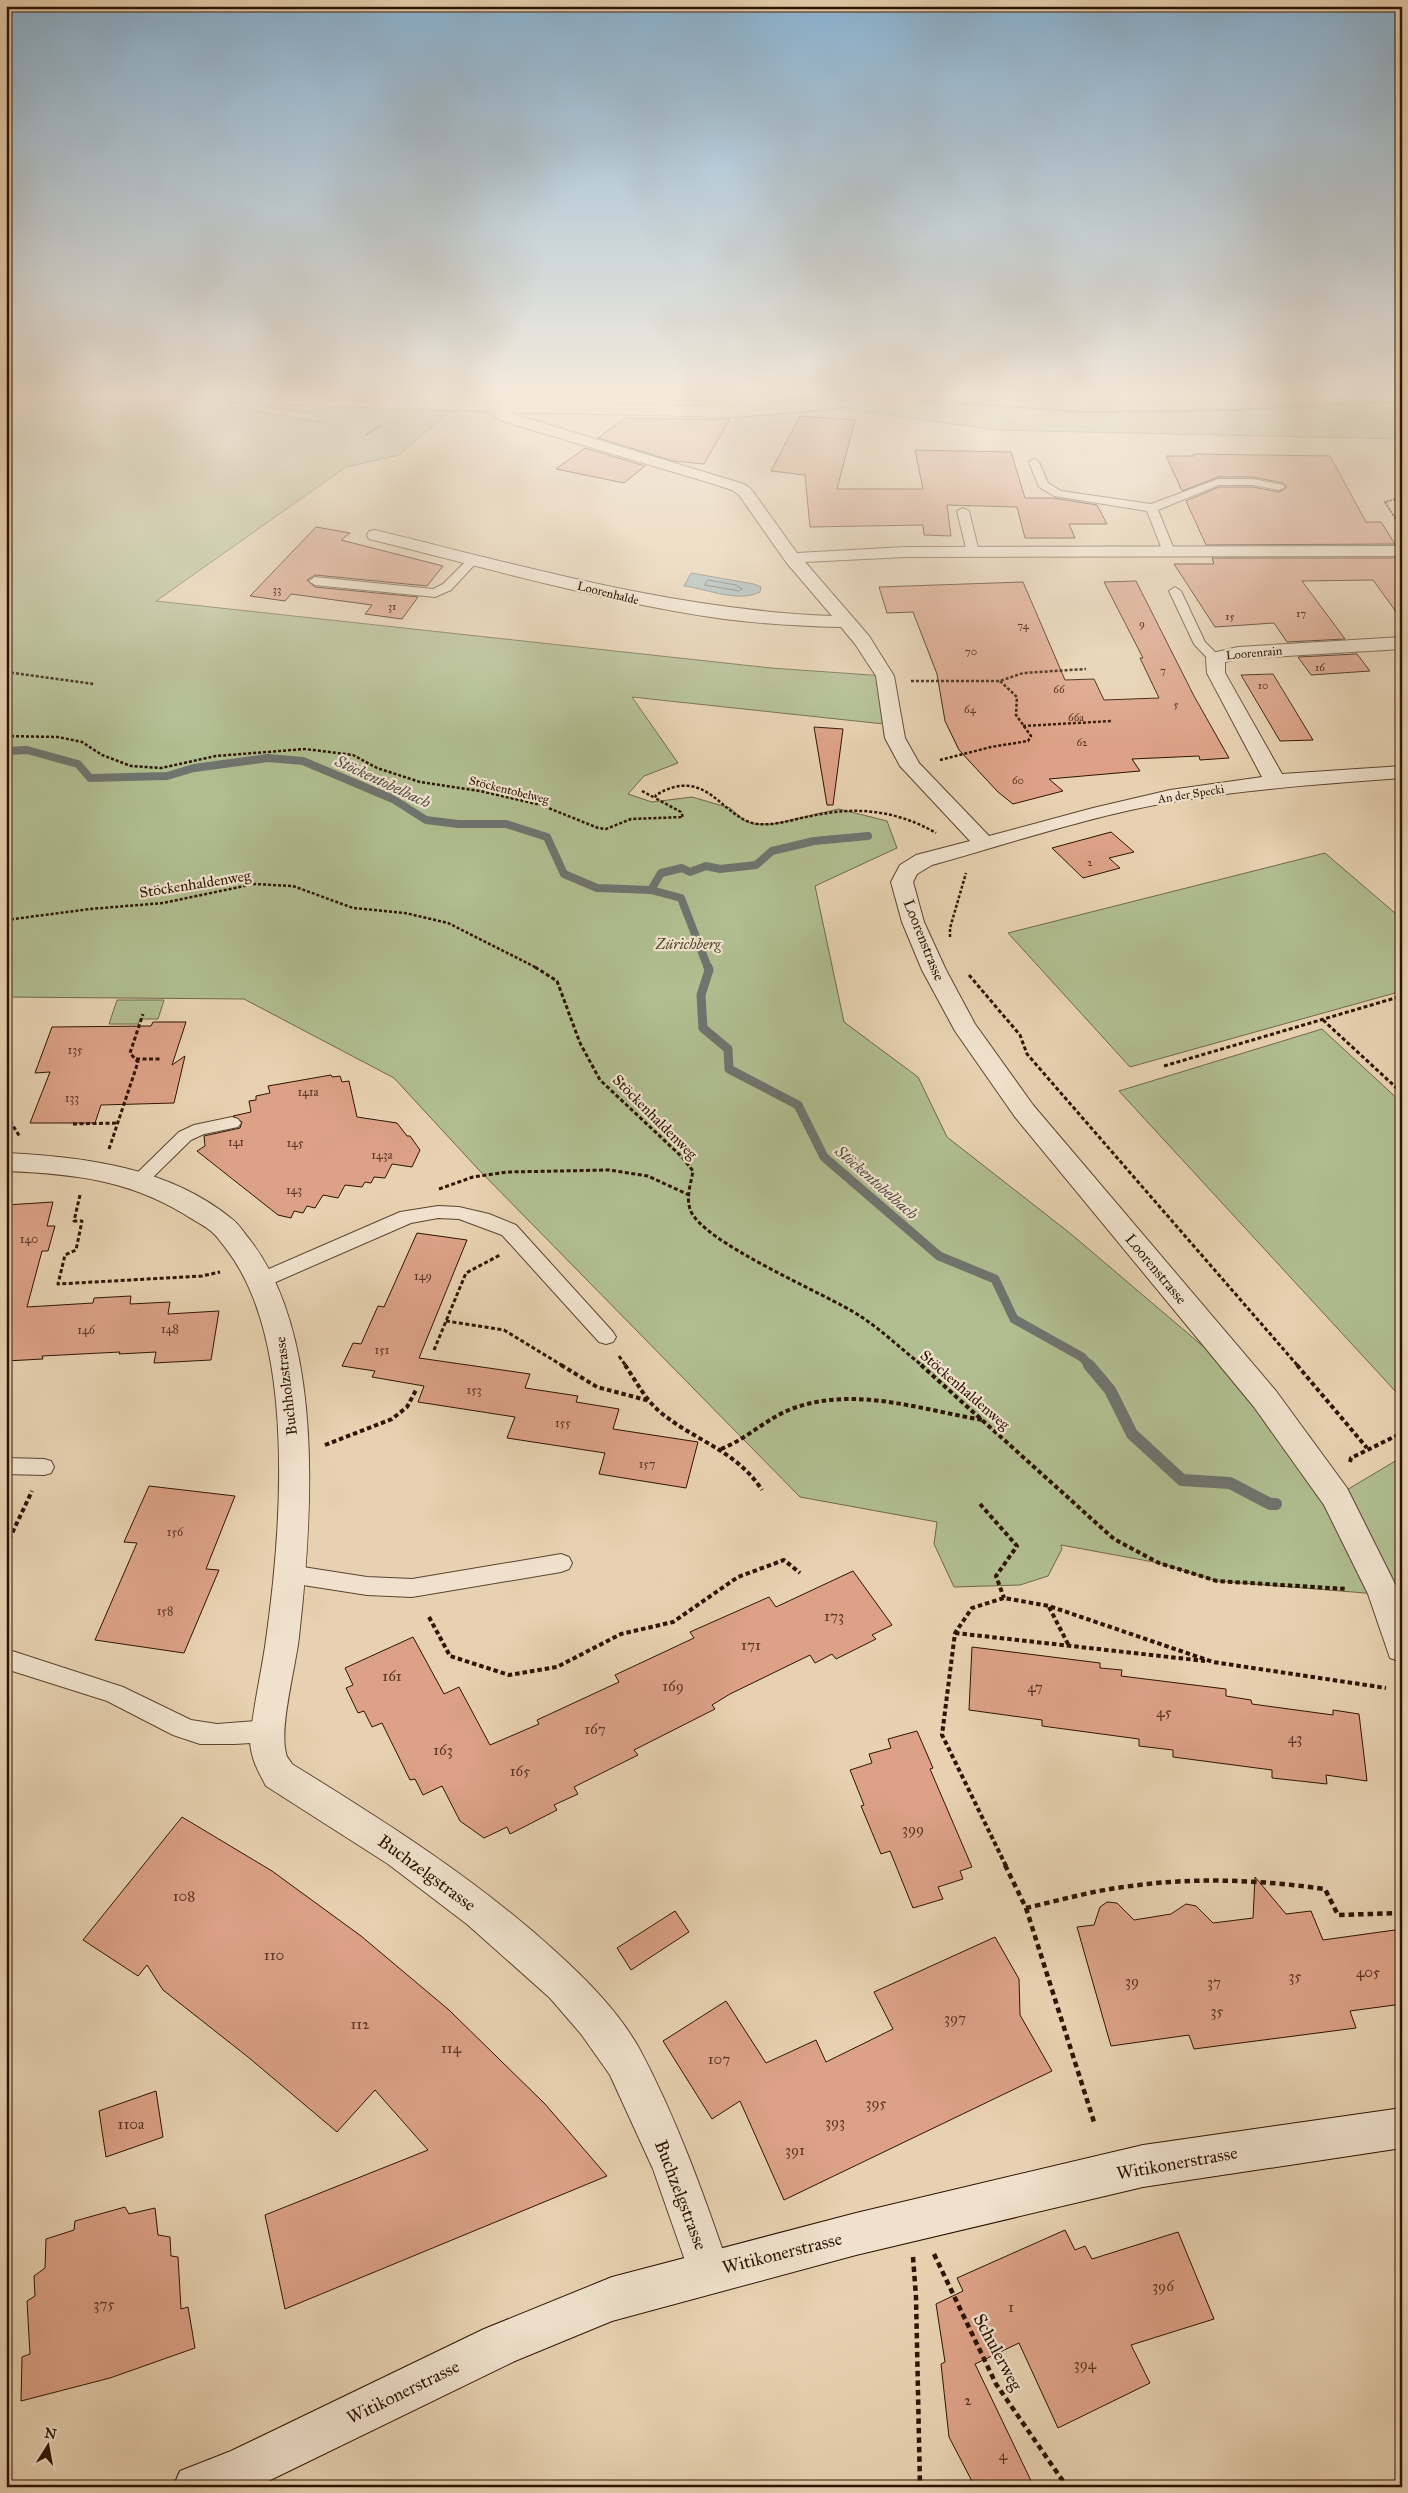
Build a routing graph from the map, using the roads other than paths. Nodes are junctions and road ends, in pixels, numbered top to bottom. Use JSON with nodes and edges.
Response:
{"nodes":[{"id":1,"x":760,"y":512,"type":"edge"},
{"id":2,"x":963,"y":512,"type":"edge"},
{"id":3,"x":1154,"y":512,"type":"edge"},
{"id":4,"x":376,"y":535,"type":"dead end"},
{"id":5,"x":1402,"y":551,"type":"edge"},
{"id":6,"x":973,"y":552,"type":"junction"},
{"id":7,"x":1169,"y":552,"type":"junction"},
{"id":8,"x":792,"y":558,"type":"junction"},
{"id":9,"x":474,"y":559,"type":"junction"},
{"id":10,"x":315,"y":582,"type":"dead end"},
{"id":11,"x":1174,"y":591,"type":"dead end"},
{"id":12,"x":845,"y":622,"type":"junction"},
{"id":13,"x":1402,"y":644,"type":"edge"},
{"id":14,"x":1214,"y":658,"type":"junction"},
{"id":15,"x":1402,"y":772,"type":"edge"},
{"id":16,"x":1275,"y":781,"type":"junction"},
{"id":17,"x":984,"y":843,"type":"junction"},
{"id":18,"x":232,"y":1123,"type":"dead end"},
{"id":19,"x":6,"y":1162,"type":"edge"},
{"id":20,"x":140,"y":1180,"type":"junction"},
{"id":21,"x":262,"y":1280,"type":"junction"},
{"id":22,"x":606,"y":1337,"type":"road end"},
{"id":23,"x":6,"y":1466,"type":"edge"},
{"id":24,"x":44,"y":1468,"type":"road end"},
{"id":25,"x":561,"y":1563,"type":"dead end"},
{"id":26,"x":290,"y":1574,"type":"junction"},
{"id":27,"x":1402,"y":1648,"type":"edge"},
{"id":28,"x":6,"y":1659,"type":"edge"},
{"id":29,"x":269,"y":1731,"type":"junction"},
{"id":30,"x":1402,"y":2128,"type":"edge"},
{"id":31,"x":709,"y":2271,"type":"junction"},
{"id":32,"x":242,"y":2478,"type":"edge"},
{"id":33,"x":196,"y":2487,"type":"edge"}],
"edges":[{"from":1,"to":8,"type":"street"},
{"from":2,"to":6,"type":"lane"},
{"from":3,"to":7,"type":"lane"},
{"from":4,"to":9,"type":"street","name":"Loorenhalde"},
{"from":5,"to":7,"type":"street"},
{"from":6,"to":7,"type":"street"},
{"from":6,"to":8,"type":"street"},
{"from":8,"to":12,"type":"street"},
{"from":9,"to":10,"type":"lane"},
{"from":9,"to":12,"type":"street","name":"Loorenhalde"},
{"from":11,"to":14,"type":"lane"},
{"from":12,"to":17,"type":"street"},
{"from":13,"to":14,"type":"street","name":"Loorenrain"},
{"from":14,"to":16,"type":"street","name":"Loorenrain"},
{"from":15,"to":16,"type":"street","name":"An der Specki"},
{"from":16,"to":17,"type":"street","name":"An der Specki"},
{"from":17,"to":27,"type":"street","name":"Loorenstrasse"},
{"from":18,"to":20,"type":"lane"},
{"from":19,"to":20,"type":"street","name":"Buchholzstrasse"},
{"from":20,"to":21,"type":"street","name":"Buchholzstrasse"},
{"from":21,"to":22,"type":"lane"},
{"from":21,"to":26,"type":"street","name":"Buchholzstrasse"},
{"from":23,"to":24,"type":"lane"},
{"from":25,"to":26,"type":"lane"},
{"from":26,"to":29,"type":"street","name":"Buchholzstrasse"},
{"from":28,"to":29,"type":"lane"},
{"from":29,"to":31,"type":"street","name":"Buchzelgstrasse"},
{"from":30,"to":31,"type":"street","name":"Witikonerstrasse"},
{"from":31,"to":32,"type":"street","name":"Witikonerstrasse"},
{"from":32,"to":33,"type":"street","name":"Witikonerstrasse"}]}
